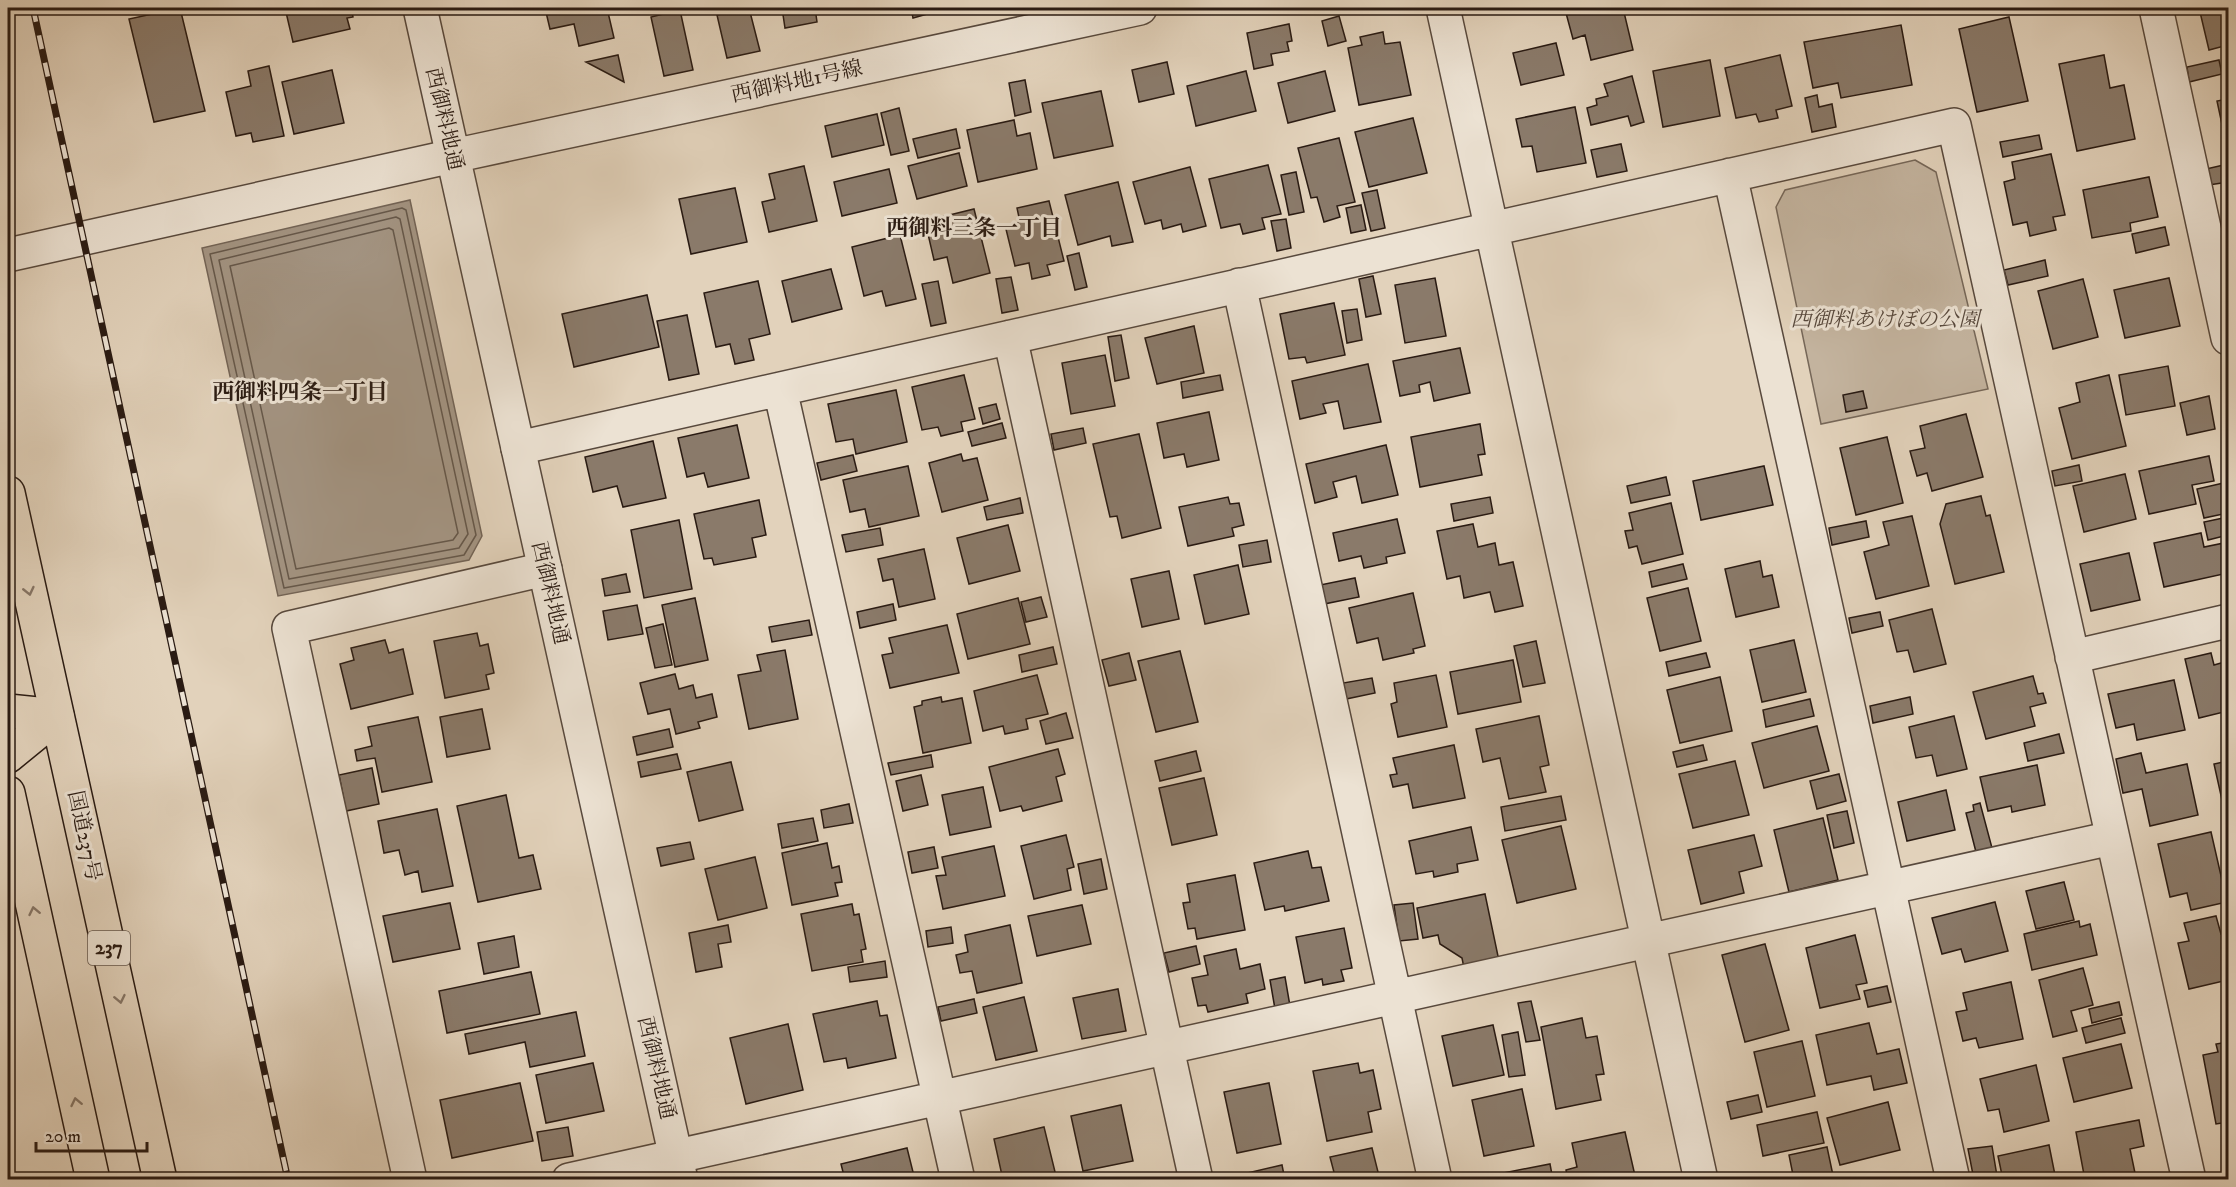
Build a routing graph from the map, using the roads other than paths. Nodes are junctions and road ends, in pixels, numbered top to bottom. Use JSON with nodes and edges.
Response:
{"nodes":[{"id":1,"x":420,"y":8,"type":"edge"},
{"id":2,"x":1140,"y":8,"type":"edge"},
{"id":3,"x":1443,"y":8,"type":"edge"},
{"id":4,"x":2156,"y":8,"type":"edge"},
{"id":5,"x":453,"y":156,"type":"junction"},
{"id":6,"x":1730,"y":176,"type":"junction"},
{"id":7,"x":1491,"y":229,"type":"junction"},
{"id":8,"x":8,"y":255,"type":"edge"},
{"id":9,"x":1239,"y":285,"type":"junction"},
{"id":10,"x":1010,"y":337,"type":"junction"},
{"id":11,"x":2229,"y":338,"type":"edge"},
{"id":12,"x":780,"y":389,"type":"junction"},
{"id":13,"x":518,"y":448,"type":"junction"},
{"id":14,"x":8,"y":493,"type":"edge"},
{"id":15,"x":545,"y":569,"type":"junction"},
{"id":16,"x":2229,"y":621,"type":"edge"},
{"id":17,"x":2072,"y":657,"type":"junction"},
{"id":18,"x":8,"y":711,"type":"edge"},
{"id":19,"x":57,"y":716,"type":"junction"},
{"id":20,"x":8,"y":756,"type":"edge"},
{"id":21,"x":8,"y":794,"type":"edge"},
{"id":22,"x":2112,"y":838,"type":"junction"},
{"id":23,"x":1888,"y":888,"type":"junction"},
{"id":24,"x":1648,"y":940,"type":"junction"},
{"id":25,"x":1395,"y":997,"type":"junction"},
{"id":26,"x":1167,"y":1047,"type":"junction"},
{"id":27,"x":939,"y":1097,"type":"junction"},
{"id":28,"x":678,"y":1168,"type":"edge"},
{"id":29,"x":93,"y":1179,"type":"edge"},
{"id":30,"x":160,"y":1179,"type":"edge"},
{"id":31,"x":410,"y":1179,"type":"edge"},
{"id":32,"x":569,"y":1179,"type":"edge"},
{"id":33,"x":958,"y":1179,"type":"edge"},
{"id":34,"x":1196,"y":1179,"type":"edge"},
{"id":35,"x":1435,"y":1179,"type":"edge"},
{"id":36,"x":1701,"y":1179,"type":"edge"},
{"id":37,"x":1953,"y":1179,"type":"edge"},
{"id":38,"x":2189,"y":1179,"type":"edge"}],
"edges":[{"from":1,"to":5,"type":"street","name":"西御料地通"},
{"from":2,"to":5,"type":"street","name":"西御料地1号線"},
{"from":3,"to":7,"type":"street"},
{"from":4,"to":11,"type":"street"},
{"from":5,"to":8,"type":"street","name":"西御料地1号線"},
{"from":5,"to":13,"type":"street","name":"西御料地通"},
{"from":6,"to":7,"type":"street"},
{"from":6,"to":17,"type":"street"},
{"from":6,"to":23,"type":"street"},
{"from":7,"to":9,"type":"street"},
{"from":7,"to":24,"type":"street"},
{"from":9,"to":10,"type":"street"},
{"from":9,"to":25,"type":"street"},
{"from":10,"to":12,"type":"street"},
{"from":10,"to":26,"type":"street"},
{"from":12,"to":13,"type":"street"},
{"from":12,"to":27,"type":"street"},
{"from":13,"to":15,"type":"street","name":"西御料地通"},
{"from":14,"to":19,"type":"main road","name":"国道237号","number":"237","one_way":true},
{"from":15,"to":28,"type":"street","name":"西御料地通"},
{"from":15,"to":31,"type":"street"},
{"from":16,"to":17,"type":"street"},
{"from":17,"to":22,"type":"street"},
{"from":18,"to":19,"type":"main road"},
{"from":19,"to":20,"type":"main road"},
{"from":19,"to":30,"type":"main road","name":"国道237号","number":"237","one_way":true},
{"from":29,"to":21,"type":"main road","one_way":true},
{"from":22,"to":23,"type":"street"},
{"from":22,"to":38,"type":"street"},
{"from":23,"to":24,"type":"street"},
{"from":23,"to":37,"type":"street"},
{"from":24,"to":25,"type":"street"},
{"from":24,"to":36,"type":"street"},
{"from":25,"to":26,"type":"street"},
{"from":25,"to":35,"type":"street"},
{"from":26,"to":27,"type":"street"},
{"from":26,"to":34,"type":"street"},
{"from":27,"to":28,"type":"street"},
{"from":27,"to":33,"type":"street"},
{"from":28,"to":32,"type":"street"}]}
